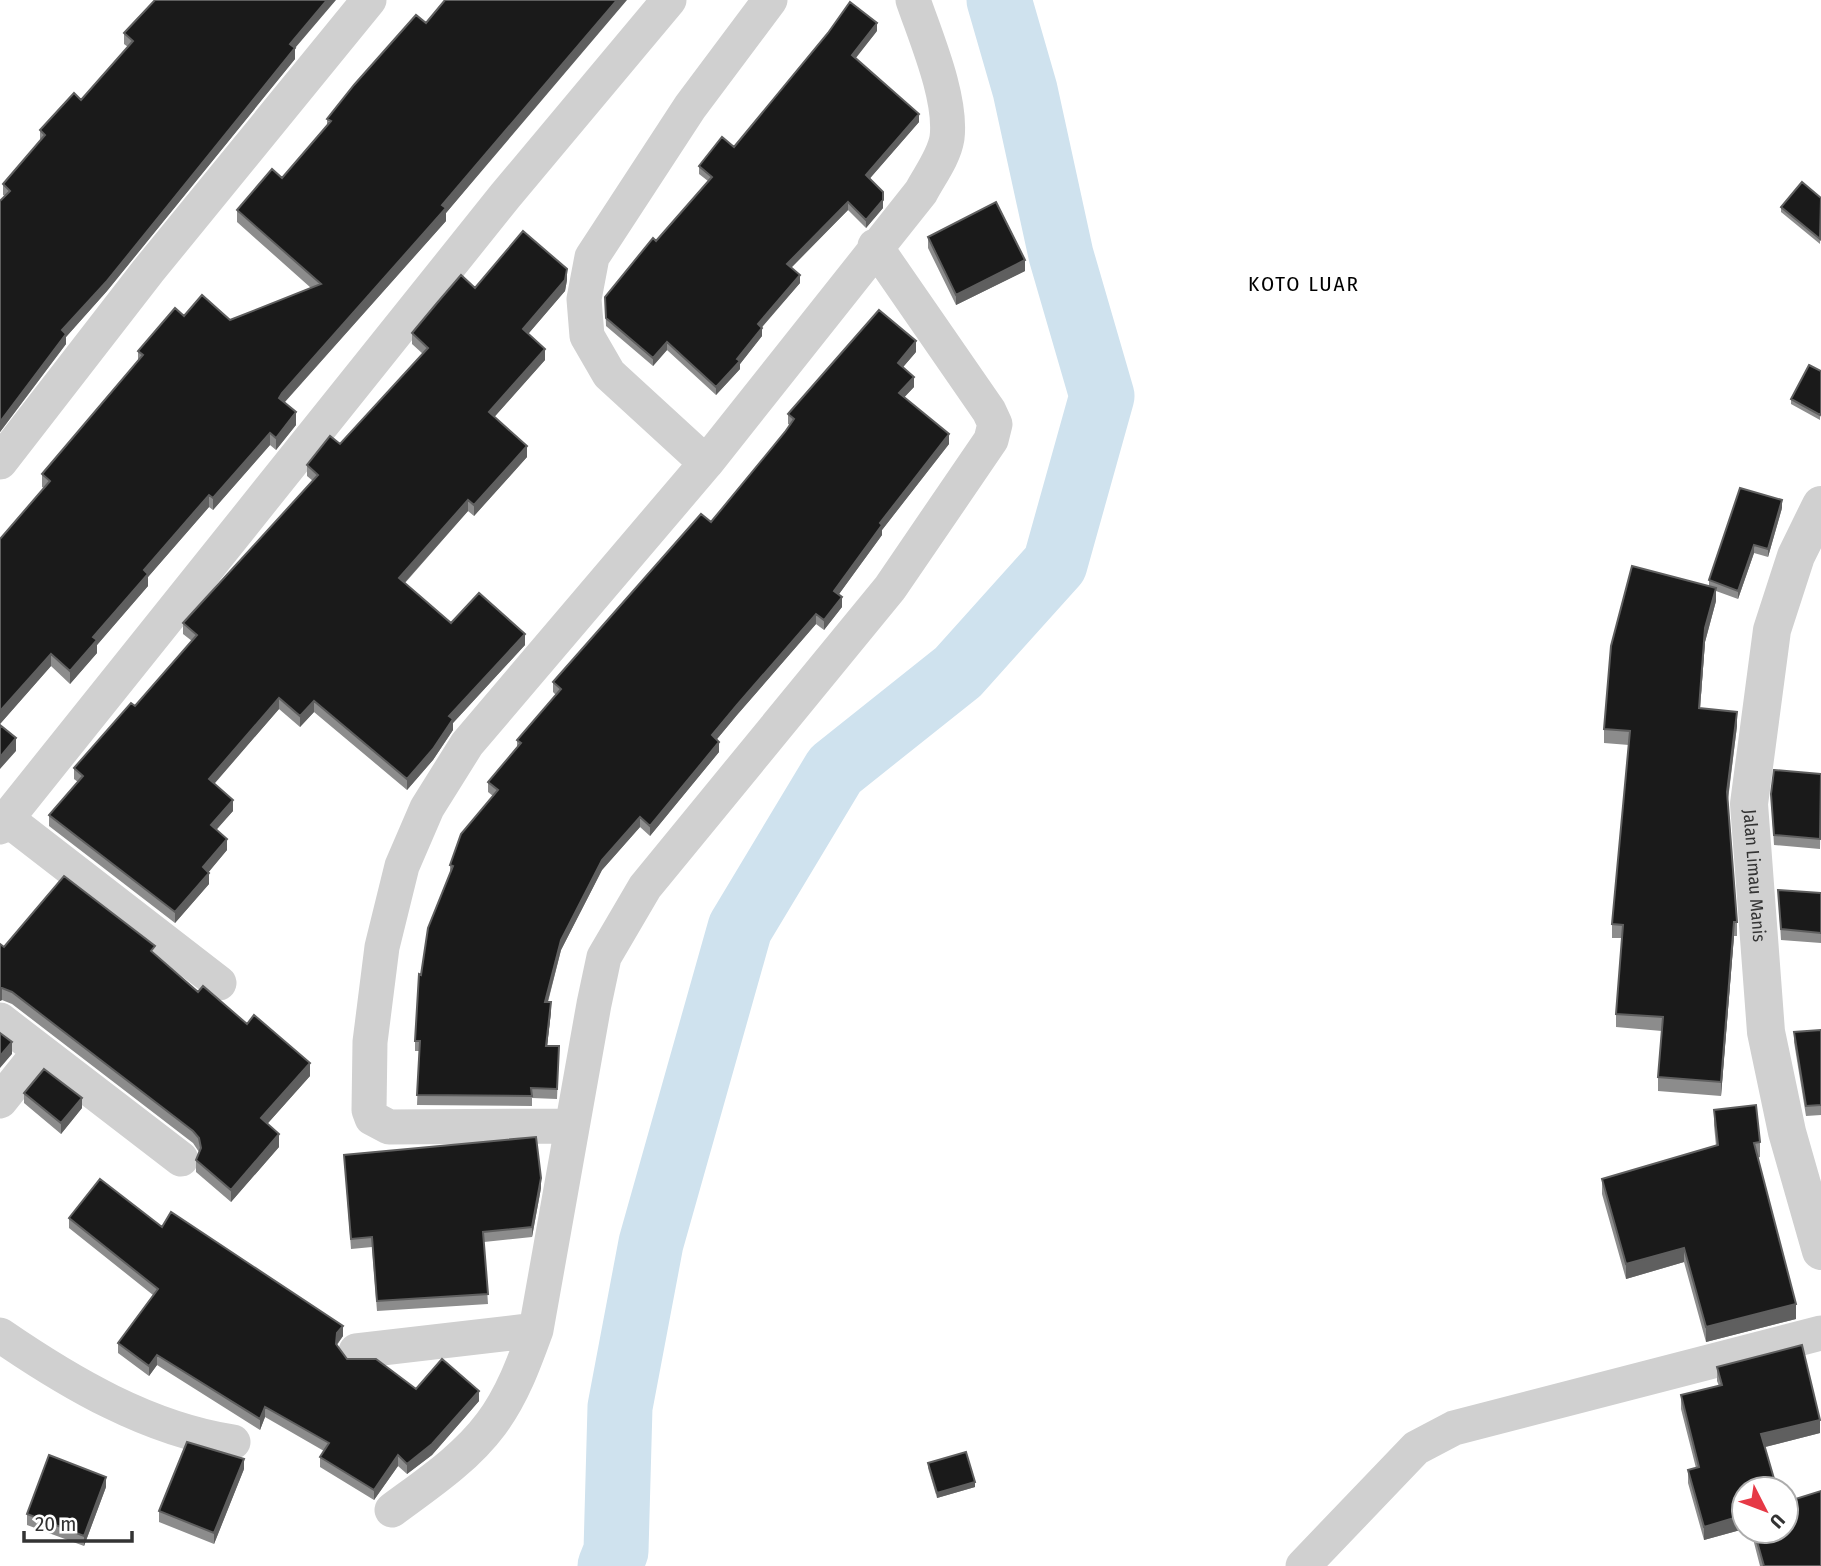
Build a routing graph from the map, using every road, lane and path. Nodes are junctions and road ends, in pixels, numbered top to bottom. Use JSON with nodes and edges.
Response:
{"nodes":[{"id":1,"x":369,"y":0,"type":"edge"},
{"id":2,"x":669,"y":0,"type":"edge"},
{"id":3,"x":770,"y":0,"type":"edge"},
{"id":4,"x":913,"y":0,"type":"edge"},
{"id":5,"x":875,"y":246,"type":"junction"},
{"id":6,"x":0,"y":462,"type":"edge"},
{"id":7,"x":706,"y":463,"type":"junction"},
{"id":8,"x":1821,"y":505,"type":"edge"},
{"id":9,"x":3,"y":823,"type":"edge"},
{"id":10,"x":219,"y":983,"type":"dead end"},
{"id":11,"x":0,"y":1020,"type":"edge"},
{"id":12,"x":40,"y":1052,"type":"junction"},
{"id":13,"x":0,"y":1101,"type":"edge"},
{"id":14,"x":572,"y":1126,"type":"junction"},
{"id":15,"x":181,"y":1159,"type":"dead end"},
{"id":16,"x":1821,"y":1251,"type":"edge"},
{"id":17,"x":536,"y":1330,"type":"junction"},
{"id":18,"x":1821,"y":1334,"type":"edge"},
{"id":19,"x":0,"y":1335,"type":"edge"},
{"id":20,"x":356,"y":1351,"type":"dead end"},
{"id":21,"x":233,"y":1442,"type":"dead end"},
{"id":22,"x":392,"y":1510,"type":"dead end"},
{"id":23,"x":1303,"y":1566,"type":"edge"}],
"edges":[{"from":1,"to":6,"type":"street"},
{"from":2,"to":9,"type":"street"},
{"from":3,"to":7,"type":"street"},
{"from":4,"to":5,"type":"street"},
{"from":5,"to":7,"type":"street"},
{"from":5,"to":14,"type":"street"},
{"from":7,"to":14,"type":"street"},
{"from":8,"to":16,"type":"street","name":"Jalan Limau Manis"},
{"from":9,"to":10,"type":"street"},
{"from":11,"to":12,"type":"street"},
{"from":12,"to":13,"type":"street"},
{"from":12,"to":15,"type":"street"},
{"from":14,"to":17,"type":"street"},
{"from":17,"to":20,"type":"street"},
{"from":17,"to":22,"type":"street"},
{"from":18,"to":23,"type":"street"},
{"from":19,"to":21,"type":"street"}]}
